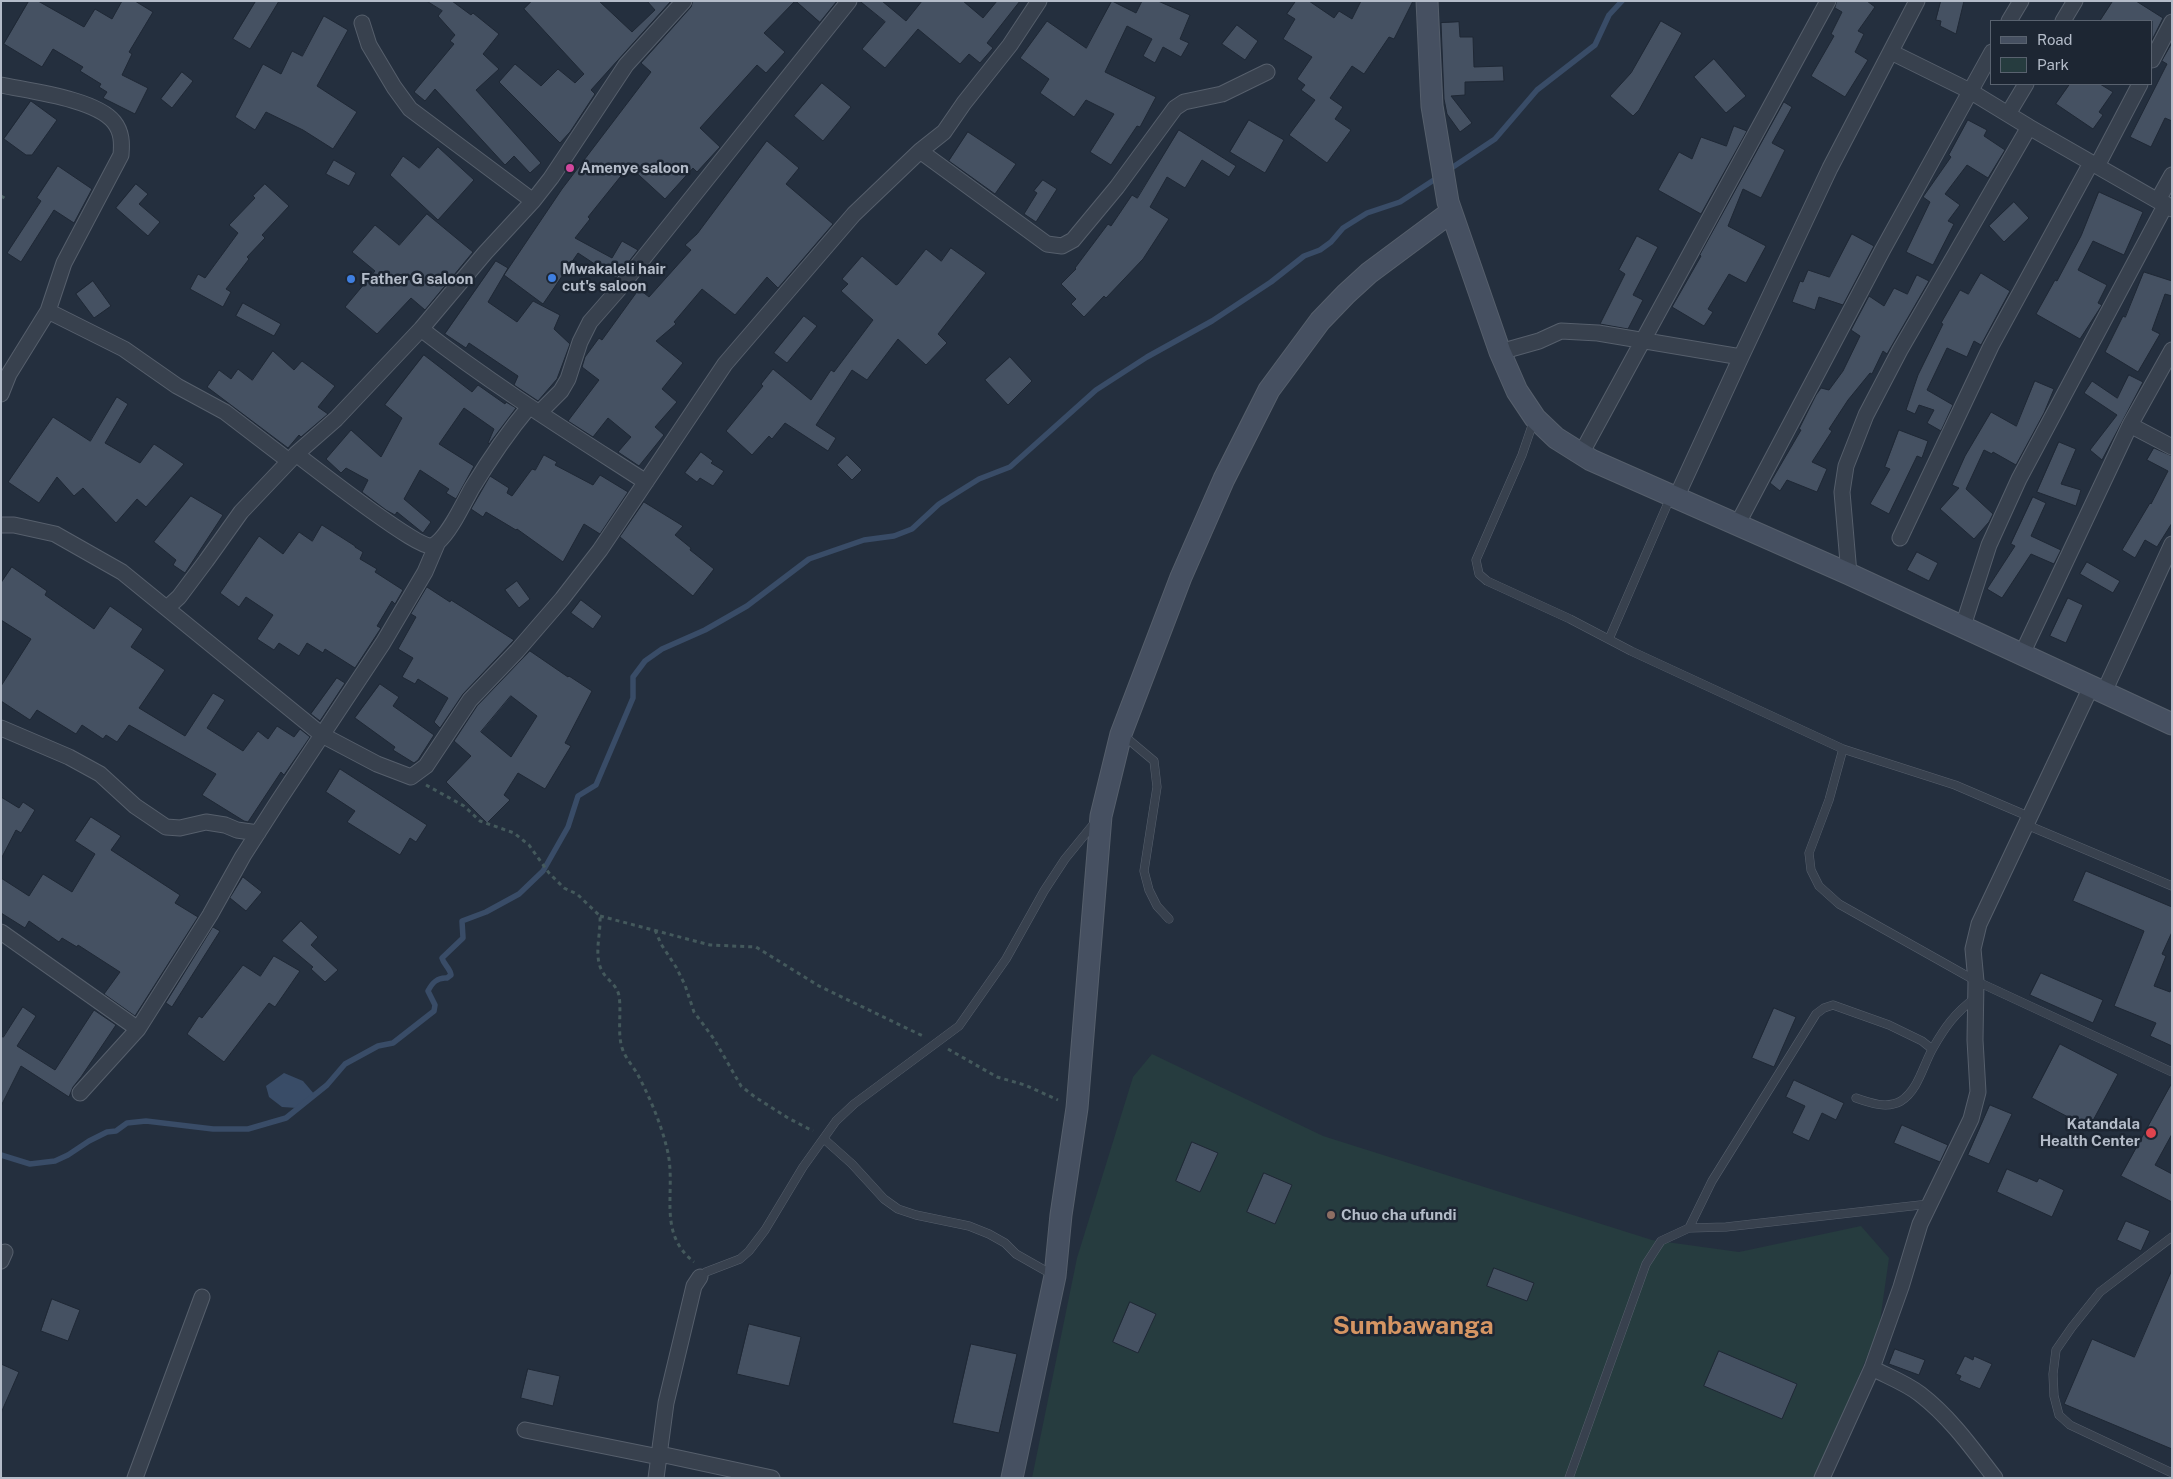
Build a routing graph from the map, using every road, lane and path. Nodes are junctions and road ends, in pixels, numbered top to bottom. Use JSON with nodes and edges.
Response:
{"nodes":[{"id":1,"x":684,"y":1,"type":"edge"},
{"id":2,"x":849,"y":1,"type":"edge"},
{"id":3,"x":1039,"y":1,"type":"edge"},
{"id":4,"x":1427,"y":1,"type":"edge"},
{"id":5,"x":1828,"y":1,"type":"edge"},
{"id":6,"x":1917,"y":1,"type":"edge"},
{"id":7,"x":2021,"y":1,"type":"edge"},
{"id":8,"x":2075,"y":1,"type":"edge"},
{"id":9,"x":2010,"y":20,"type":"edge"},
{"id":10,"x":2064,"y":20,"type":"edge"},
{"id":11,"x":2172,"y":22,"type":"edge"},
{"id":12,"x":362,"y":23,"type":"dead end"},
{"id":13,"x":1891,"y":52,"type":"junction"},
{"id":14,"x":1990,"y":56,"type":"edge"},
{"id":15,"x":2153,"y":58,"type":"edge"},
{"id":16,"x":1267,"y":72,"type":"dead end"},
{"id":17,"x":2025,"y":85,"type":"edge"},
{"id":18,"x":2139,"y":85,"type":"edge"},
{"id":19,"x":1,"y":86,"type":"edge"},
{"id":20,"x":1970,"y":91,"type":"junction"},
{"id":21,"x":2008,"y":114,"type":"junction"},
{"id":22,"x":2029,"y":128,"type":"junction"},
{"id":23,"x":920,"y":151,"type":"junction"},
{"id":24,"x":2094,"y":164,"type":"junction"},
{"id":25,"x":2172,"y":175,"type":"edge"},
{"id":26,"x":1,"y":196,"type":"edge"},
{"id":27,"x":6,"y":199,"type":"dead end"},
{"id":28,"x":533,"y":201,"type":"junction"},
{"id":29,"x":2165,"y":204,"type":"edge"},
{"id":30,"x":1450,"y":212,"type":"junction"},
{"id":31,"x":48,"y":311,"type":"junction"},
{"id":32,"x":421,"y":329,"type":"junction"},
{"id":33,"x":1641,"y":342,"type":"junction"},
{"id":34,"x":2172,"y":350,"type":"edge"},
{"id":35,"x":1500,"y":352,"type":"junction"},
{"id":36,"x":1740,"y":357,"type":"junction"},
{"id":37,"x":1,"y":394,"type":"edge"},
{"id":38,"x":534,"y":410,"type":"junction"},
{"id":39,"x":1535,"y":418,"type":"junction"},
{"id":40,"x":2130,"y":425,"type":"junction"},
{"id":41,"x":2172,"y":447,"type":"edge"},
{"id":42,"x":1581,"y":454,"type":"junction"},
{"id":43,"x":292,"y":458,"type":"junction"},
{"id":44,"x":646,"y":482,"type":"junction"},
{"id":45,"x":1674,"y":497,"type":"junction"},
{"id":46,"x":1,"y":525,"type":"edge"},
{"id":47,"x":1737,"y":525,"type":"junction"},
{"id":48,"x":1900,"y":538,"type":"dead end"},
{"id":49,"x":437,"y":544,"type":"junction"},
{"id":50,"x":2172,"y":544,"type":"edge"},
{"id":51,"x":1849,"y":574,"type":"junction"},
{"id":52,"x":166,"y":608,"type":"junction"},
{"id":53,"x":1963,"y":626,"type":"junction"},
{"id":54,"x":1609,"y":639,"type":"junction"},
{"id":55,"x":2022,"y":654,"type":"junction"},
{"id":56,"x":2097,"y":689,"type":"junction"},
{"id":57,"x":2172,"y":724,"type":"edge"},
{"id":58,"x":1,"y":728,"type":"edge"},
{"id":59,"x":1121,"y":734,"type":"junction"},
{"id":60,"x":322,"y":735,"type":"junction"},
{"id":61,"x":1844,"y":750,"type":"junction"},
{"id":62,"x":411,"y":777,"type":"junction"},
{"id":63,"x":1101,"y":816,"type":"junction"},
{"id":64,"x":2029,"y":821,"type":"junction"},
{"id":65,"x":258,"y":832,"type":"junction"},
{"id":66,"x":2172,"y":886,"type":"edge"},
{"id":67,"x":600,"y":916,"type":"junction"},
{"id":68,"x":1169,"y":919,"type":"dead end"},
{"id":69,"x":655,"y":930,"type":"junction"},
{"id":70,"x":1,"y":932,"type":"edge"},
{"id":71,"x":1976,"y":981,"type":"junction"},
{"id":72,"x":1975,"y":998,"type":"junction"},
{"id":73,"x":138,"y":1029,"type":"junction"},
{"id":74,"x":937,"y":1043,"type":"junction"},
{"id":75,"x":1932,"y":1049,"type":"junction"},
{"id":76,"x":2172,"y":1072,"type":"edge"},
{"id":77,"x":80,"y":1093,"type":"dead end"},
{"id":78,"x":1856,"y":1098,"type":"dead end"},
{"id":79,"x":1077,"y":1108,"type":"junction"},
{"id":80,"x":824,"y":1138,"type":"junction"},
{"id":81,"x":1929,"y":1204,"type":"junction"},
{"id":82,"x":1689,"y":1228,"type":"junction"},
{"id":83,"x":2172,"y":1237,"type":"edge"},
{"id":84,"x":2164,"y":1242,"type":"junction"},
{"id":85,"x":2172,"y":1244,"type":"edge"},
{"id":86,"x":703,"y":1274,"type":"junction"},
{"id":87,"x":1055,"y":1276,"type":"junction"},
{"id":88,"x":202,"y":1297,"type":"dead end"},
{"id":89,"x":1872,"y":1368,"type":"junction"},
{"id":90,"x":525,"y":1430,"type":"dead end"},
{"id":91,"x":660,"y":1455,"type":"junction"},
{"id":92,"x":2172,"y":1473,"type":"edge"},
{"id":93,"x":135,"y":1478,"type":"edge"},
{"id":94,"x":656,"y":1478,"type":"edge"},
{"id":95,"x":772,"y":1478,"type":"edge"},
{"id":96,"x":1012,"y":1478,"type":"edge"},
{"id":97,"x":1569,"y":1478,"type":"edge"},
{"id":98,"x":1822,"y":1478,"type":"edge"},
{"id":99,"x":1995,"y":1478,"type":"edge"}],
"edges":[{"from":1,"to":28,"type":"street"},
{"from":2,"to":38,"type":"street"},
{"from":3,"to":23,"type":"street"},
{"from":4,"to":30,"type":"street"},
{"from":5,"to":33,"type":"street"},
{"from":6,"to":13,"type":"street"},
{"from":7,"to":9,"type":"street"},
{"from":8,"to":10,"type":"street"},
{"from":11,"to":15,"type":"street"},
{"from":12,"to":28,"type":"street"},
{"from":13,"to":20,"type":"street"},
{"from":13,"to":36,"type":"street"},
{"from":14,"to":20,"type":"street"},
{"from":16,"to":23,"type":"street"},
{"from":17,"to":21,"type":"street"},
{"from":18,"to":24,"type":"street"},
{"from":19,"to":31,"type":"street"},
{"from":20,"to":21,"type":"street"},
{"from":20,"to":47,"type":"street"},
{"from":21,"to":22,"type":"street"},
{"from":22,"to":24,"type":"street"},
{"from":22,"to":51,"type":"street"},
{"from":23,"to":44,"type":"street"},
{"from":24,"to":29,"type":"street"},
{"from":24,"to":48,"type":"street"},
{"from":25,"to":29,"type":"street"},
{"from":26,"to":27,"type":"path"},
{"from":28,"to":32,"type":"street"},
{"from":29,"to":53,"type":"street"},
{"from":30,"to":35,"type":"street"},
{"from":30,"to":59,"type":"street"},
{"from":31,"to":37,"type":"street"},
{"from":31,"to":43,"type":"street"},
{"from":32,"to":38,"type":"street"},
{"from":32,"to":43,"type":"street"},
{"from":33,"to":35,"type":"street"},
{"from":33,"to":36,"type":"street"},
{"from":33,"to":42,"type":"street"},
{"from":34,"to":40,"type":"street"},
{"from":35,"to":39,"type":"street"},
{"from":36,"to":45,"type":"street"},
{"from":38,"to":44,"type":"street"},
{"from":38,"to":49,"type":"street"},
{"from":39,"to":42,"type":"street"},
{"from":39,"to":54,"type":"lane"},
{"from":40,"to":41,"type":"street"},
{"from":40,"to":55,"type":"street"},
{"from":42,"to":45,"type":"street"},
{"from":43,"to":49,"type":"street"},
{"from":43,"to":52,"type":"street"},
{"from":44,"to":62,"type":"street"},
{"from":45,"to":47,"type":"street"},
{"from":45,"to":54,"type":"lane"},
{"from":46,"to":52,"type":"street"},
{"from":47,"to":51,"type":"street"},
{"from":49,"to":60,"type":"street"},
{"from":50,"to":56,"type":"street"},
{"from":51,"to":53,"type":"street"},
{"from":52,"to":60,"type":"street"},
{"from":53,"to":55,"type":"street"},
{"from":54,"to":61,"type":"lane"},
{"from":55,"to":56,"type":"street"},
{"from":56,"to":57,"type":"street"},
{"from":56,"to":64,"type":"street"},
{"from":58,"to":65,"type":"street"},
{"from":59,"to":63,"type":"street"},
{"from":59,"to":68,"type":"lane"},
{"from":60,"to":62,"type":"street"},
{"from":60,"to":65,"type":"street"},
{"from":61,"to":64,"type":"lane"},
{"from":61,"to":71,"type":"lane"},
{"from":62,"to":67,"type":"path"},
{"from":63,"to":74,"type":"lane"},
{"from":63,"to":79,"type":"street"},
{"from":64,"to":66,"type":"lane"},
{"from":64,"to":71,"type":"street"},
{"from":65,"to":73,"type":"street"},
{"from":67,"to":69,"type":"path"},
{"from":67,"to":86,"type":"path"},
{"from":69,"to":74,"type":"path"},
{"from":69,"to":80,"type":"path"},
{"from":70,"to":73,"type":"street"},
{"from":71,"to":72,"type":"street"},
{"from":71,"to":76,"type":"lane"},
{"from":72,"to":75,"type":"lane"},
{"from":72,"to":81,"type":"street"},
{"from":73,"to":77,"type":"street"},
{"from":74,"to":79,"type":"path"},
{"from":74,"to":80,"type":"lane"},
{"from":75,"to":78,"type":"lane"},
{"from":75,"to":82,"type":"lane"},
{"from":79,"to":87,"type":"street"},
{"from":80,"to":86,"type":"lane"},
{"from":80,"to":87,"type":"lane"},
{"from":81,"to":82,"type":"lane"},
{"from":81,"to":89,"type":"street"},
{"from":82,"to":97,"type":"lane"},
{"from":83,"to":84,"type":"lane"},
{"from":84,"to":85,"type":"lane"},
{"from":84,"to":92,"type":"lane"},
{"from":86,"to":91,"type":"street"},
{"from":87,"to":96,"type":"street"},
{"from":88,"to":93,"type":"street"},
{"from":89,"to":98,"type":"street"},
{"from":89,"to":99,"type":"street"},
{"from":90,"to":91,"type":"street"},
{"from":91,"to":94,"type":"street"},
{"from":91,"to":95,"type":"street"}]}
